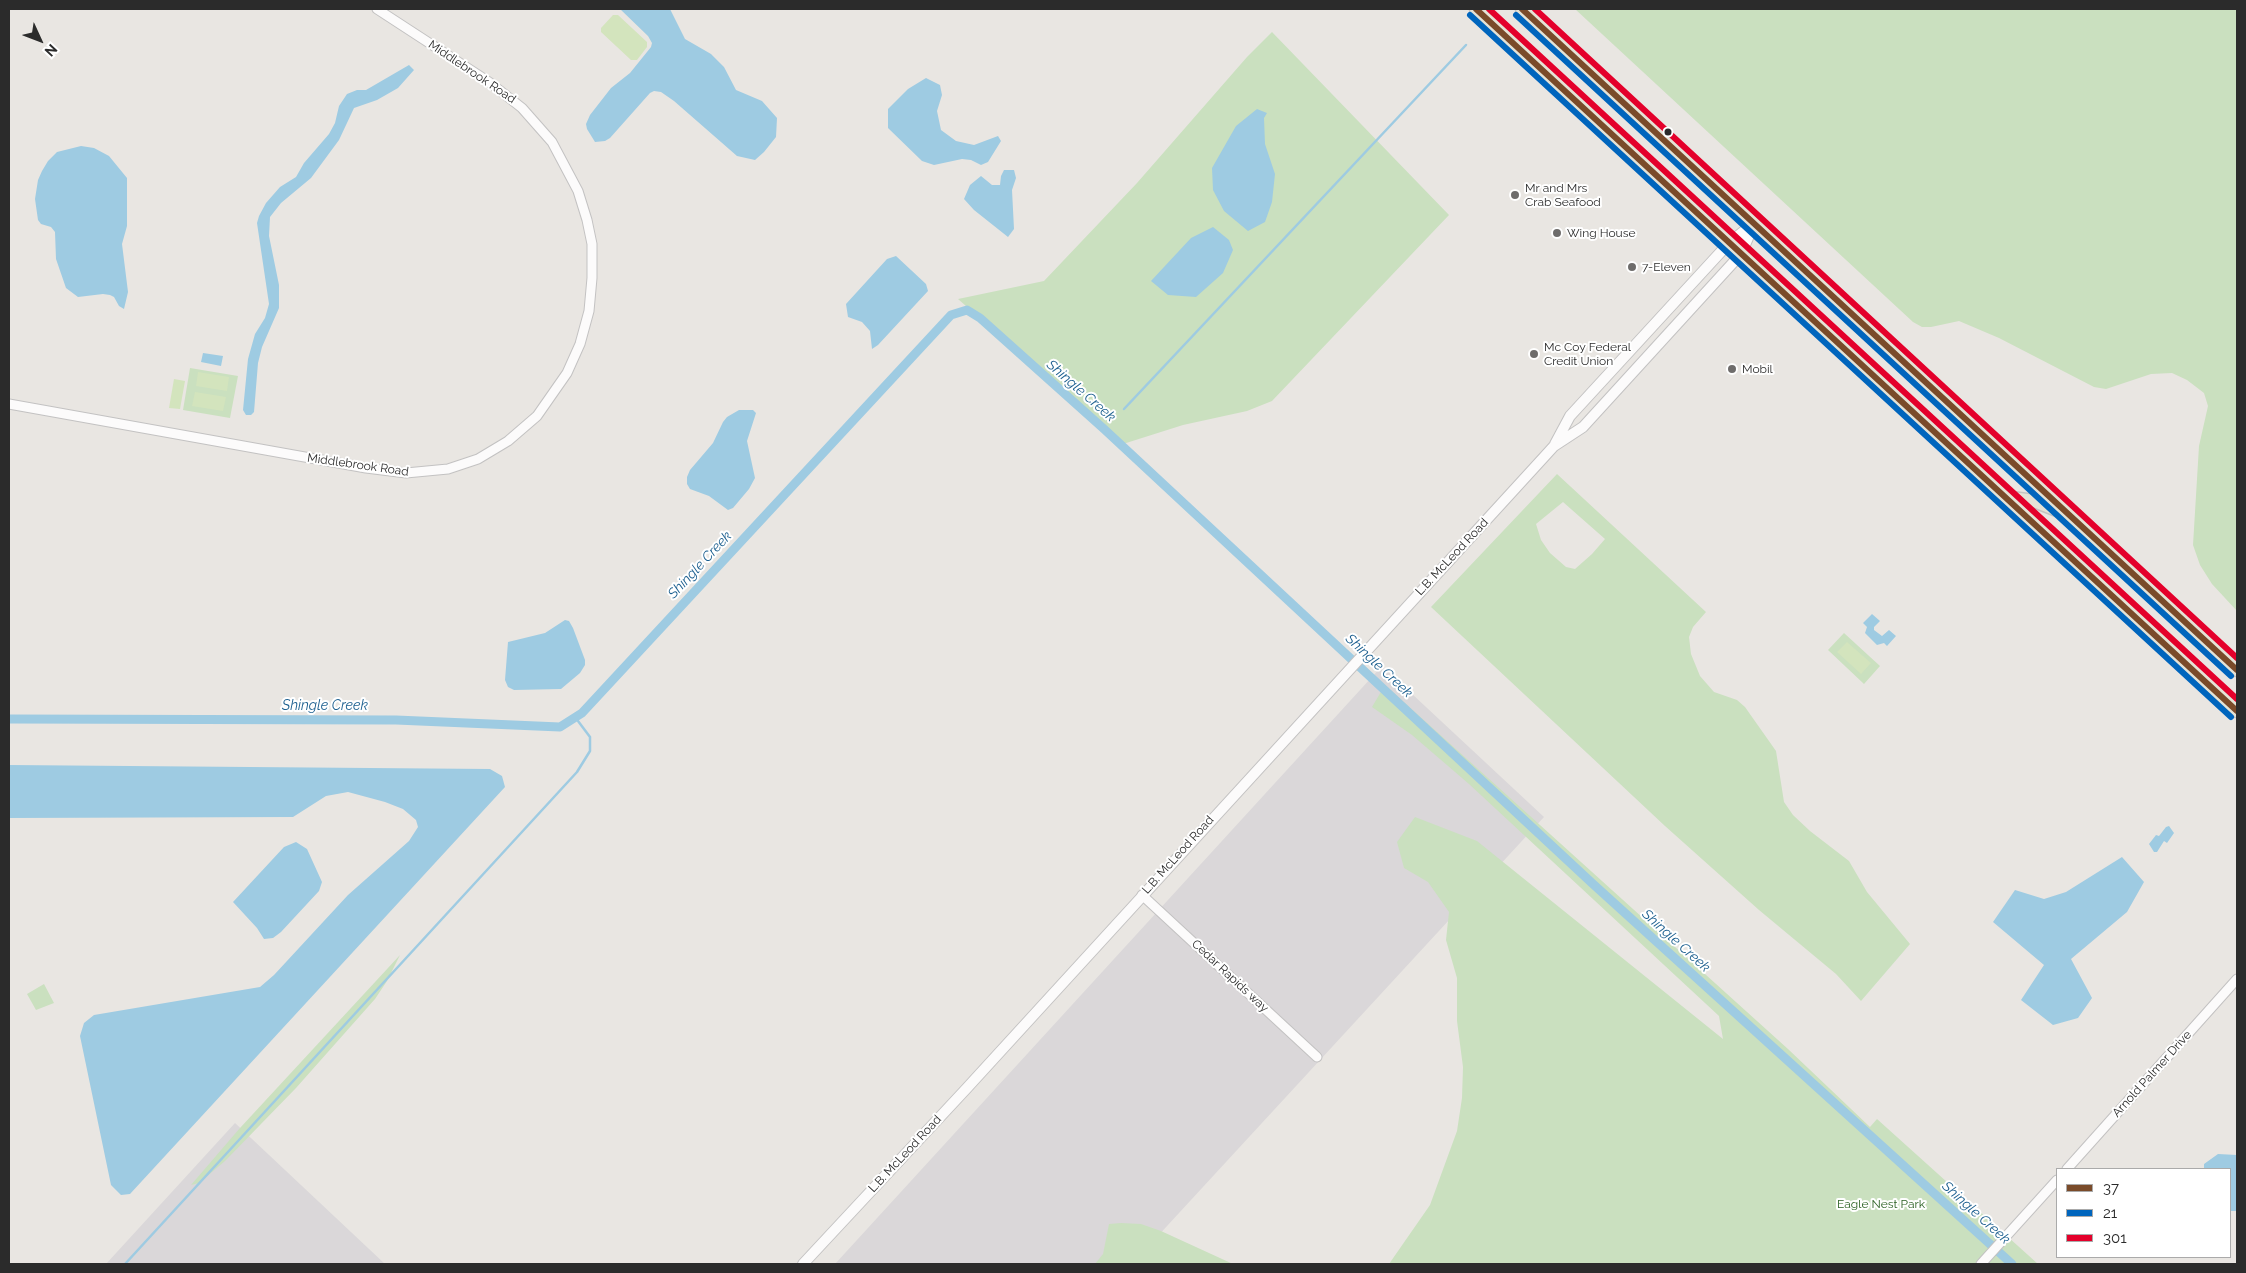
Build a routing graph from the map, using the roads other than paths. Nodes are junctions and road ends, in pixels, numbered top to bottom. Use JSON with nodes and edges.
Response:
{"nodes":[{"id":1,"x":376,"y":9,"type":"edge"},
{"id":2,"x":1476,"y":9,"type":"edge"},
{"id":3,"x":1522,"y":9,"type":"edge"},
{"id":4,"x":1754,"y":224,"type":"junction"},
{"id":5,"x":1729,"y":242,"type":"junction"},
{"id":6,"x":1741,"y":254,"type":"junction"},
{"id":7,"x":9,"y":404,"type":"edge"},
{"id":8,"x":1554,"y":446,"type":"junction"},
{"id":9,"x":2004,"y":498,"type":"junction"},
{"id":10,"x":2069,"y":515,"type":"junction"},
{"id":11,"x":2237,"y":670,"type":"edge"},
{"id":12,"x":2237,"y":711,"type":"edge"},
{"id":13,"x":1142,"y":895,"type":"junction"},
{"id":14,"x":2237,"y":979,"type":"edge"},
{"id":15,"x":1317,"y":1057,"type":"dead end"},
{"id":16,"x":2068,"y":1168,"type":"edge"},
{"id":17,"x":2056,"y":1181,"type":"edge"},
{"id":18,"x":802,"y":1264,"type":"edge"},
{"id":19,"x":1981,"y":1264,"type":"edge"}],
"edges":[{"from":1,"to":7,"type":"street","name":"Middlebrook Road"},
{"from":2,"to":5,"type":"main road"},
{"from":3,"to":4,"type":"main road"},
{"from":4,"to":5,"type":"street","name":"L.B. McLeod Road"},
{"from":4,"to":6,"type":"street","name":"L.B. McLeod Road"},
{"from":4,"to":10,"type":"main road"},
{"from":5,"to":6,"type":"main road"},
{"from":5,"to":8,"type":"street","name":"L.B. McLeod Road"},
{"from":6,"to":8,"type":"street","name":"L.B. McLeod Road"},
{"from":6,"to":9,"type":"main road"},
{"from":8,"to":13,"type":"street","name":"L.B. McLeod Road"},
{"from":9,"to":10,"type":"main road"},
{"from":9,"to":12,"type":"main road"},
{"from":10,"to":11,"type":"main road"},
{"from":13,"to":15,"type":"street","name":"Cedar Rapids way"},
{"from":13,"to":18,"type":"street","name":"L.B. McLeod Road"},
{"from":14,"to":16,"type":"street","name":"Arnold Palmer Drive"},
{"from":17,"to":19,"type":"street"}]}
